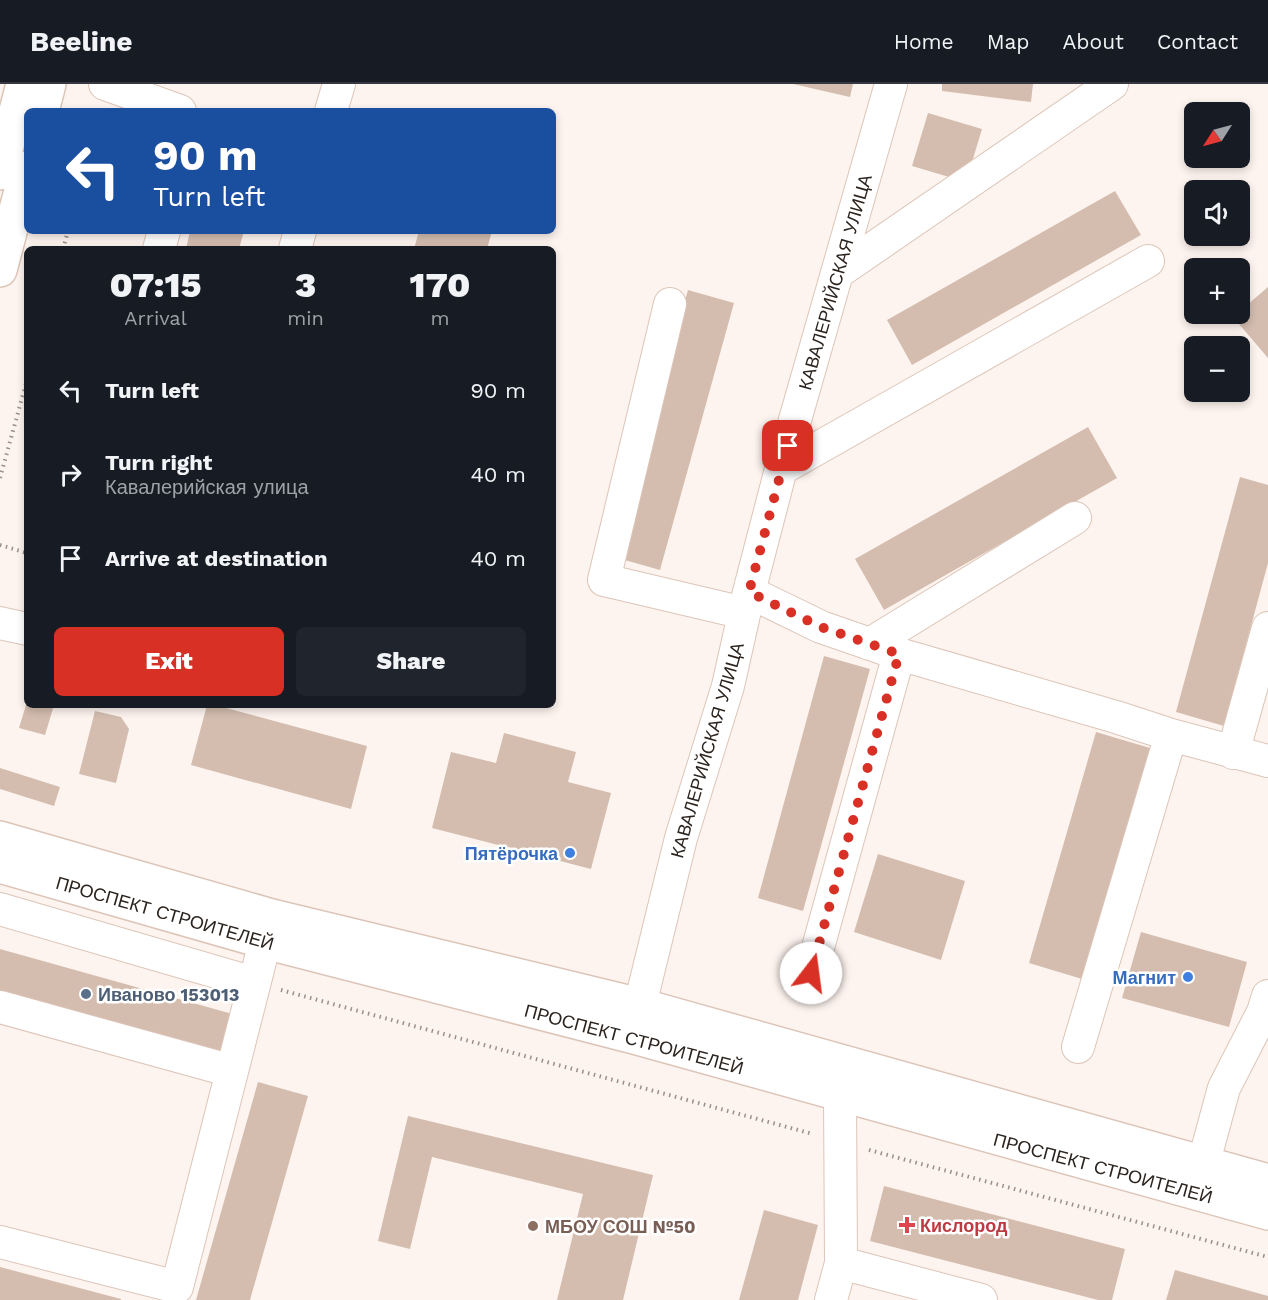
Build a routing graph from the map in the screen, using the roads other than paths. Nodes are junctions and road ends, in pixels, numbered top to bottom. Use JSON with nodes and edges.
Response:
{"nodes":[{"id":1,"x":23,"y":84,"type":"edge"},
{"id":2,"x":49,"y":84,"type":"edge"},
{"id":3,"x":105,"y":84,"type":"edge"},
{"id":4,"x":339,"y":84,"type":"edge"},
{"id":5,"x":891,"y":84,"type":"edge"},
{"id":6,"x":1112,"y":84,"type":"edge"},
{"id":7,"x":43,"y":108,"type":"edge"},
{"id":8,"x":172,"y":108,"type":"edge"},
{"id":9,"x":332,"y":108,"type":"edge"},
{"id":10,"x":0,"y":173,"type":"edge"},
{"id":11,"x":24,"y":179,"type":"edge"},
{"id":12,"x":1148,"y":261,"type":"dead end"},
{"id":13,"x":0,"y":270,"type":"edge"},
{"id":14,"x":837,"y":273,"type":"junction"},
{"id":15,"x":670,"y":304,"type":"dead end"},
{"id":16,"x":781,"y":469,"type":"junction"},
{"id":17,"x":1075,"y":518,"type":"dead end"},
{"id":18,"x":746,"y":602,"type":"junction"},
{"id":19,"x":0,"y":622,"type":"edge"},
{"id":20,"x":24,"y":628,"type":"edge"},
{"id":21,"x":1268,"y":628,"type":"edge"},
{"id":22,"x":885,"y":649,"type":"junction"},
{"id":23,"x":1171,"y":735,"type":"junction"},
{"id":24,"x":1233,"y":753,"type":"junction"},
{"id":25,"x":1268,"y":761,"type":"edge"},
{"id":26,"x":1,"y":862,"type":"edge"},
{"id":27,"x":0,"y":909,"type":"edge"},
{"id":28,"x":264,"y":942,"type":"junction"},
{"id":29,"x":811,"y":973,"type":"dead end"},
{"id":30,"x":254,"y":983,"type":"junction"},
{"id":31,"x":1268,"y":996,"type":"edge"},
{"id":32,"x":640,"y":1005,"type":"junction"},
{"id":33,"x":0,"y":1007,"type":"edge"},
{"id":34,"x":634,"y":1037,"type":"junction"},
{"id":35,"x":1078,"y":1047,"type":"dead end"},
{"id":36,"x":849,"y":1063,"type":"junction"},
{"id":37,"x":232,"y":1071,"type":"junction"},
{"id":38,"x":840,"y":1095,"type":"junction"},
{"id":39,"x":1203,"y":1165,"type":"junction"},
{"id":40,"x":1268,"y":1181,"type":"edge"},
{"id":41,"x":1268,"y":1213,"type":"edge"},
{"id":42,"x":0,"y":1242,"type":"edge"},
{"id":43,"x":840,"y":1263,"type":"junction"},
{"id":44,"x":831,"y":1300,"type":"edge"},
{"id":45,"x":981,"y":1300,"type":"edge"}],
"edges":[{"from":1,"to":10,"type":"main road"},
{"from":2,"to":7,"type":"main road"},
{"from":3,"to":8,"type":"street"},
{"from":4,"to":9,"type":"street"},
{"from":5,"to":14,"type":"street","name":"КАВАЛЕРИЙСКАЯ УЛИЦА"},
{"from":6,"to":14,"type":"street"},
{"from":11,"to":13,"type":"main road"},
{"from":12,"to":16,"type":"street"},
{"from":14,"to":16,"type":"street","name":"КАВАЛЕРИЙСКАЯ УЛИЦА"},
{"from":15,"to":18,"type":"street"},
{"from":16,"to":18,"type":"street","name":"КАВАЛЕРИЙСКАЯ УЛИЦА"},
{"from":17,"to":22,"type":"street"},
{"from":18,"to":22,"type":"street"},
{"from":18,"to":32,"type":"street","name":"КАВАЛЕРИЙСКАЯ УЛИЦА"},
{"from":19,"to":20,"type":"street"},
{"from":21,"to":24,"type":"street"},
{"from":22,"to":23,"type":"street"},
{"from":22,"to":29,"type":"street"},
{"from":23,"to":24,"type":"street"},
{"from":23,"to":35,"type":"street"},
{"from":24,"to":25,"type":"street"},
{"from":26,"to":28,"type":"main road","name":"ПРОСПЕКТ СТРОИТЕЛЕЙ"},
{"from":26,"to":32,"type":"main road","name":"ПРОСПЕКТ СТРОИТЕЛЕЙ"},
{"from":27,"to":30,"type":"street"},
{"from":28,"to":30,"type":"street"},
{"from":28,"to":34,"type":"main road","name":"ПРОСПЕКТ СТРОИТЕЛЕЙ"},
{"from":30,"to":37,"type":"street"},
{"from":31,"to":39,"type":"street"},
{"from":32,"to":34,"type":"main road","name":"КАВАЛЕРИЙСКАЯ УЛИЦА"},
{"from":32,"to":36,"type":"main road","name":"ПРОСПЕКТ СТРОИТЕЛЕЙ"},
{"from":33,"to":37,"type":"street"},
{"from":34,"to":38,"type":"main road","name":"ПРОСПЕКТ СТРОИТЕЛЕЙ"},
{"from":36,"to":38,"type":"main road"},
{"from":36,"to":39,"type":"main road","name":"ПРОСПЕКТ СТРОИТЕЛЕЙ"},
{"from":37,"to":42,"type":"street"},
{"from":38,"to":41,"type":"main road","name":"ПРОСПЕКТ СТРОИТЕЛЕЙ"},
{"from":38,"to":43,"type":"street"},
{"from":39,"to":40,"type":"main road","name":"ПРОСПЕКТ СТРОИТЕЛЕЙ"},
{"from":43,"to":44,"type":"street"},
{"from":43,"to":45,"type":"street"}]}
